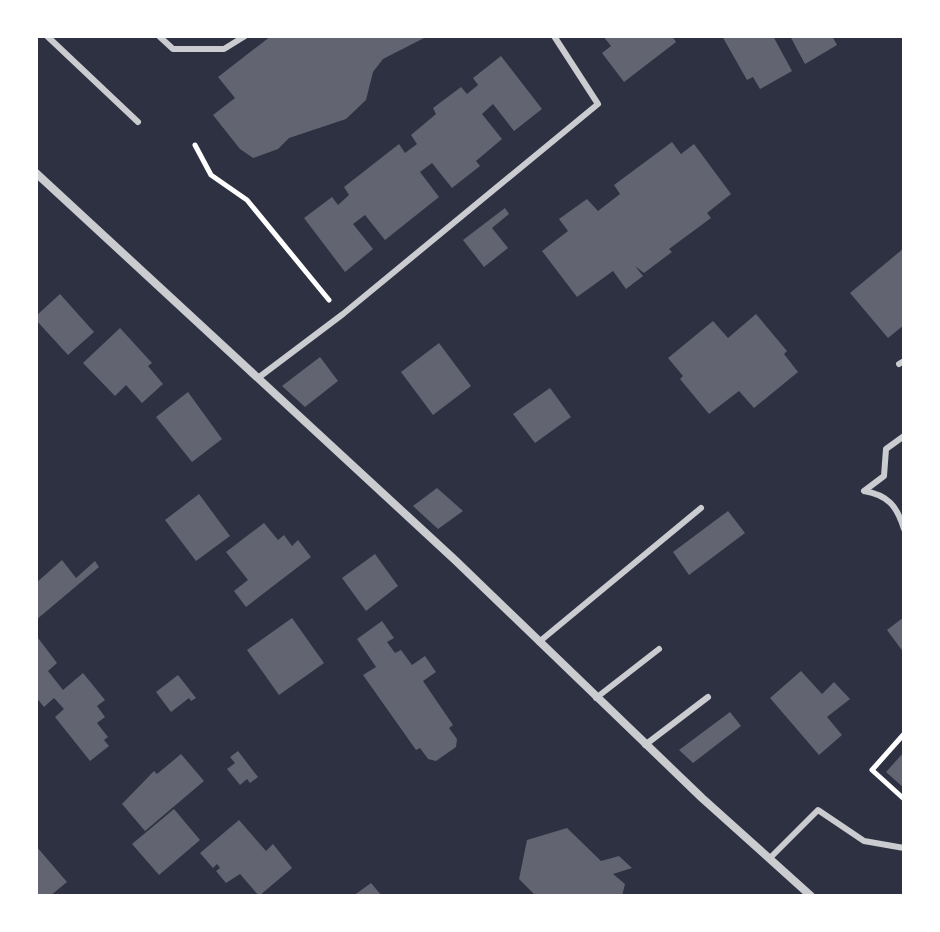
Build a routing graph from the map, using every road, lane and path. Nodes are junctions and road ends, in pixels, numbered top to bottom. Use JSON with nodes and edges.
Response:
{"nodes":[{"id":1,"x":47,"y":36,"type":"edge"},
{"id":2,"x":159,"y":36,"type":"edge"},
{"id":3,"x":245,"y":36,"type":"edge"},
{"id":4,"x":554,"y":36,"type":"edge"},
{"id":5,"x":138,"y":122,"type":"dead end"},
{"id":6,"x":195,"y":145,"type":"dead end"},
{"id":7,"x":36,"y":173,"type":"edge"},
{"id":8,"x":343,"y":314,"type":"junction"},
{"id":9,"x":258,"y":378,"type":"junction"},
{"id":10,"x":904,"y":436,"type":"edge"},
{"id":11,"x":701,"y":508,"type":"dead end"},
{"id":12,"x":904,"y":529,"type":"edge"},
{"id":13,"x":539,"y":642,"type":"junction"},
{"id":14,"x":659,"y":649,"type":"dead end"},
{"id":15,"x":708,"y":697,"type":"dead end"},
{"id":16,"x":596,"y":698,"type":"junction"},
{"id":17,"x":904,"y":734,"type":"edge"},
{"id":18,"x":645,"y":745,"type":"junction"},
{"id":19,"x":904,"y":799,"type":"edge"},
{"id":20,"x":904,"y":848,"type":"edge"},
{"id":21,"x":769,"y":859,"type":"junction"},
{"id":22,"x":811,"y":896,"type":"edge"}],
"edges":[{"from":1,"to":5,"type":"lane"},
{"from":2,"to":3,"type":"lane"},
{"from":4,"to":8,"type":"lane"},
{"from":6,"to":8,"type":"path"},
{"from":7,"to":9,"type":"street"},
{"from":8,"to":9,"type":"lane"},
{"from":9,"to":13,"type":"street"},
{"from":10,"to":12,"type":"lane"},
{"from":11,"to":13,"type":"lane"},
{"from":13,"to":16,"type":"street"},
{"from":14,"to":16,"type":"lane"},
{"from":15,"to":18,"type":"lane"},
{"from":16,"to":18,"type":"street"},
{"from":17,"to":19,"type":"path"},
{"from":18,"to":21,"type":"street"},
{"from":20,"to":21,"type":"lane"},
{"from":21,"to":22,"type":"street"}]}
